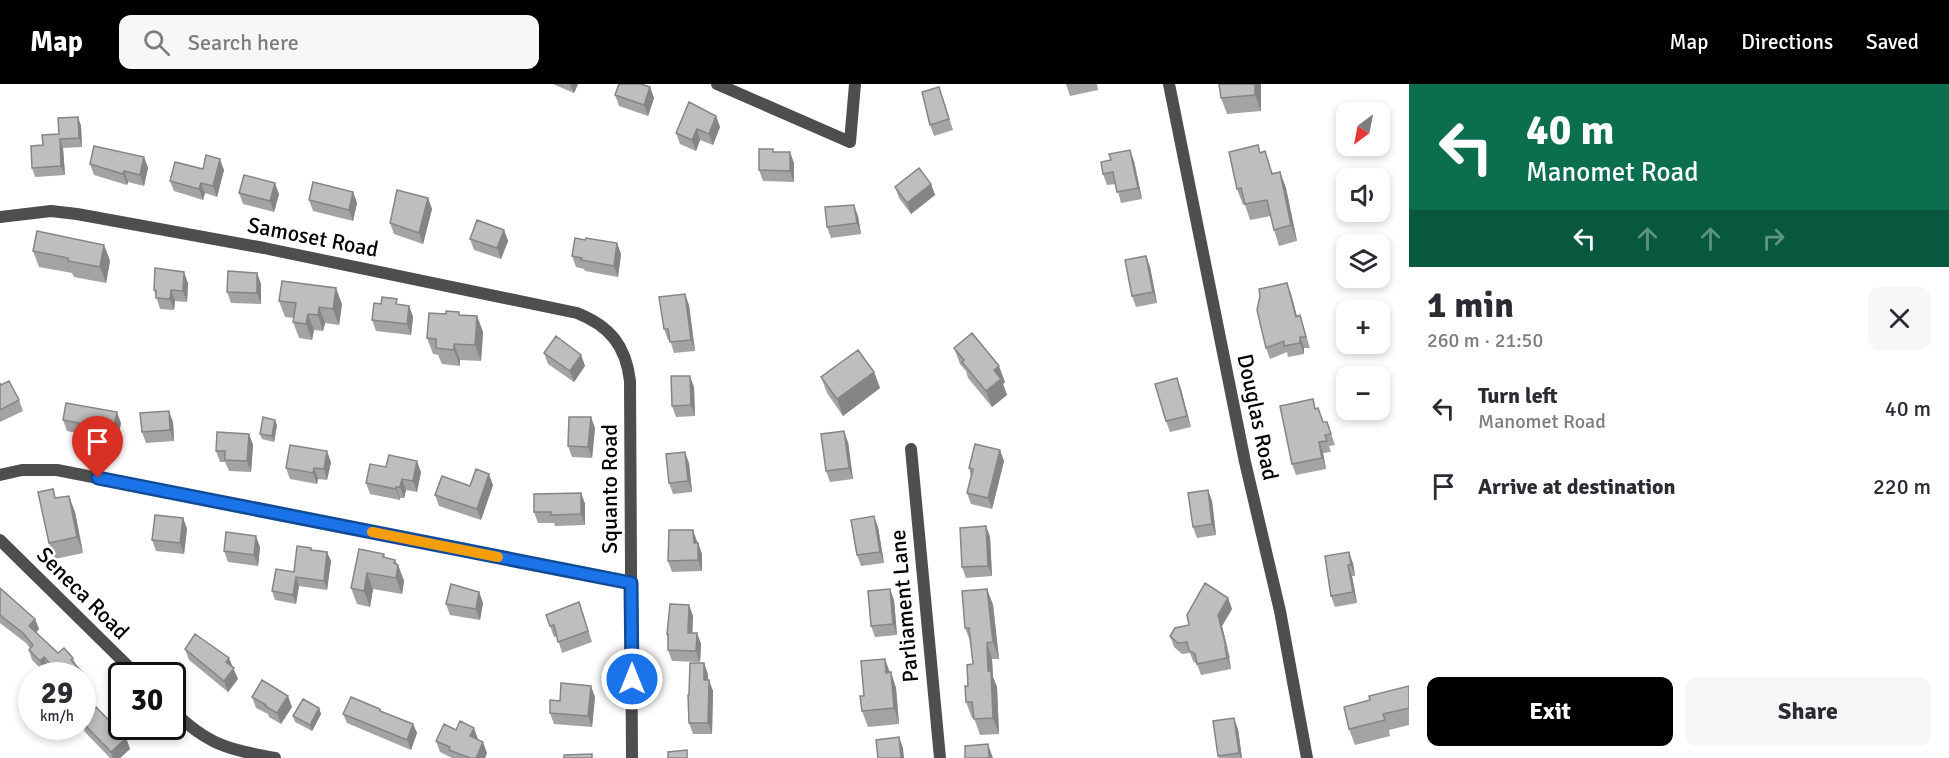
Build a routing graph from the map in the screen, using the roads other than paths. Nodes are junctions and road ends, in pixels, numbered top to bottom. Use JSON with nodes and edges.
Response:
{"nodes":[{"id":1,"x":717,"y":84,"type":"edge"},
{"id":2,"x":855,"y":84,"type":"edge"},
{"id":3,"x":1169,"y":84,"type":"edge"},
{"id":4,"x":0,"y":217,"type":"edge"},
{"id":5,"x":610,"y":334,"type":"joint"},
{"id":6,"x":911,"y":449,"type":"dead end"},
{"id":7,"x":0,"y":476,"type":"edge"},
{"id":8,"x":0,"y":540,"type":"edge"},
{"id":9,"x":631,"y":583,"type":"junction"},
{"id":10,"x":124,"y":662,"type":"edge"},
{"id":11,"x":186,"y":723,"type":"edge"},
{"id":12,"x":275,"y":758,"type":"edge"},
{"id":13,"x":632,"y":758,"type":"edge"},
{"id":14,"x":940,"y":758,"type":"edge"},
{"id":15,"x":1307,"y":758,"type":"edge"}],
"edges":[{"from":1,"to":2,"type":"street"},
{"from":3,"to":15,"type":"street","name":"Douglas Road"},
{"from":4,"to":5,"type":"street","name":"Samoset Road"},
{"from":5,"to":9,"type":"street","name":"Squanto Road"},
{"from":6,"to":14,"type":"street","name":"Parliament Lane"},
{"from":7,"to":9,"type":"street"},
{"from":8,"to":10,"type":"street","name":"Seneca Road"},
{"from":9,"to":13,"type":"street","name":"Squanto Road"},
{"from":11,"to":12,"type":"street"}]}
